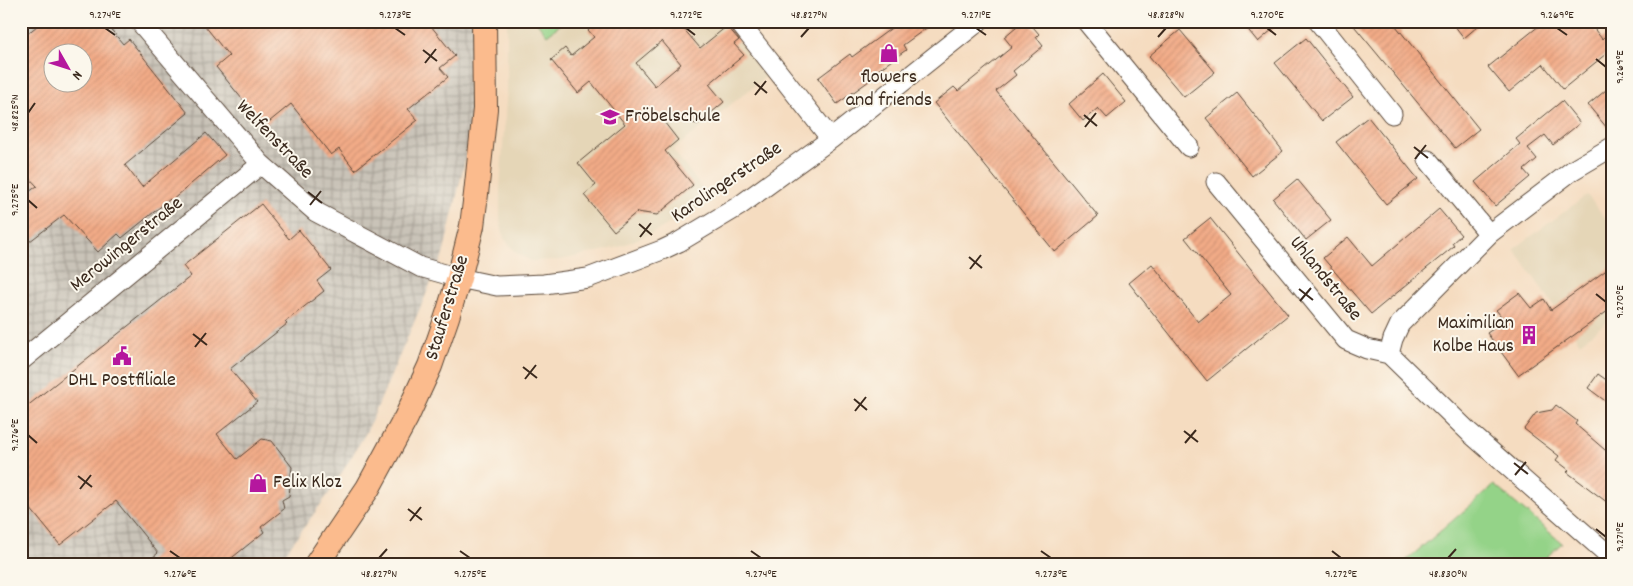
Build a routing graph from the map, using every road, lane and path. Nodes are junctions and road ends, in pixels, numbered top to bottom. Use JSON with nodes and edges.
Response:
{"nodes":[{"id":1,"x":139,"y":21,"type":"edge"},
{"id":2,"x":484,"y":21,"type":"edge"},
{"id":3,"x":738,"y":21,"type":"edge"},
{"id":4,"x":979,"y":21,"type":"edge"},
{"id":5,"x":1086,"y":21,"type":"edge"},
{"id":6,"x":1318,"y":21,"type":"edge"},
{"id":7,"x":1392,"y":114,"type":"dead end"},
{"id":8,"x":831,"y":139,"type":"junction"},
{"id":9,"x":1188,"y":147,"type":"dead end"},
{"id":10,"x":1612,"y":147,"type":"edge"},
{"id":11,"x":1428,"y":160,"type":"dead end"},
{"id":12,"x":261,"y":164,"type":"junction"},
{"id":13,"x":1216,"y":182,"type":"dead end"},
{"id":14,"x":1489,"y":234,"type":"junction"},
{"id":15,"x":459,"y":278,"type":"junction"},
{"id":16,"x":1389,"y":354,"type":"junction"},
{"id":17,"x":21,"y":361,"type":"edge"},
{"id":18,"x":1612,"y":558,"type":"edge"},
{"id":19,"x":316,"y":565,"type":"edge"}],
"edges":[{"from":1,"to":12,"type":"street","name":"Welfenstraße"},
{"from":2,"to":15,"type":"main road","name":"Stauferstraße"},
{"from":3,"to":8,"type":"street"},
{"from":4,"to":8,"type":"street","name":"Karolingerstraße"},
{"from":5,"to":9,"type":"street"},
{"from":6,"to":7,"type":"street"},
{"from":8,"to":15,"type":"street","name":"Karolingerstraße"},
{"from":10,"to":14,"type":"street"},
{"from":11,"to":14,"type":"street"},
{"from":12,"to":15,"type":"street","name":"Welfenstraße"},
{"from":12,"to":17,"type":"street","name":"Merowingerstraße"},
{"from":13,"to":16,"type":"street","name":"Uhlandstraße"},
{"from":14,"to":16,"type":"street"},
{"from":15,"to":19,"type":"main road","name":"Stauferstraße"},
{"from":16,"to":18,"type":"street"}]}
